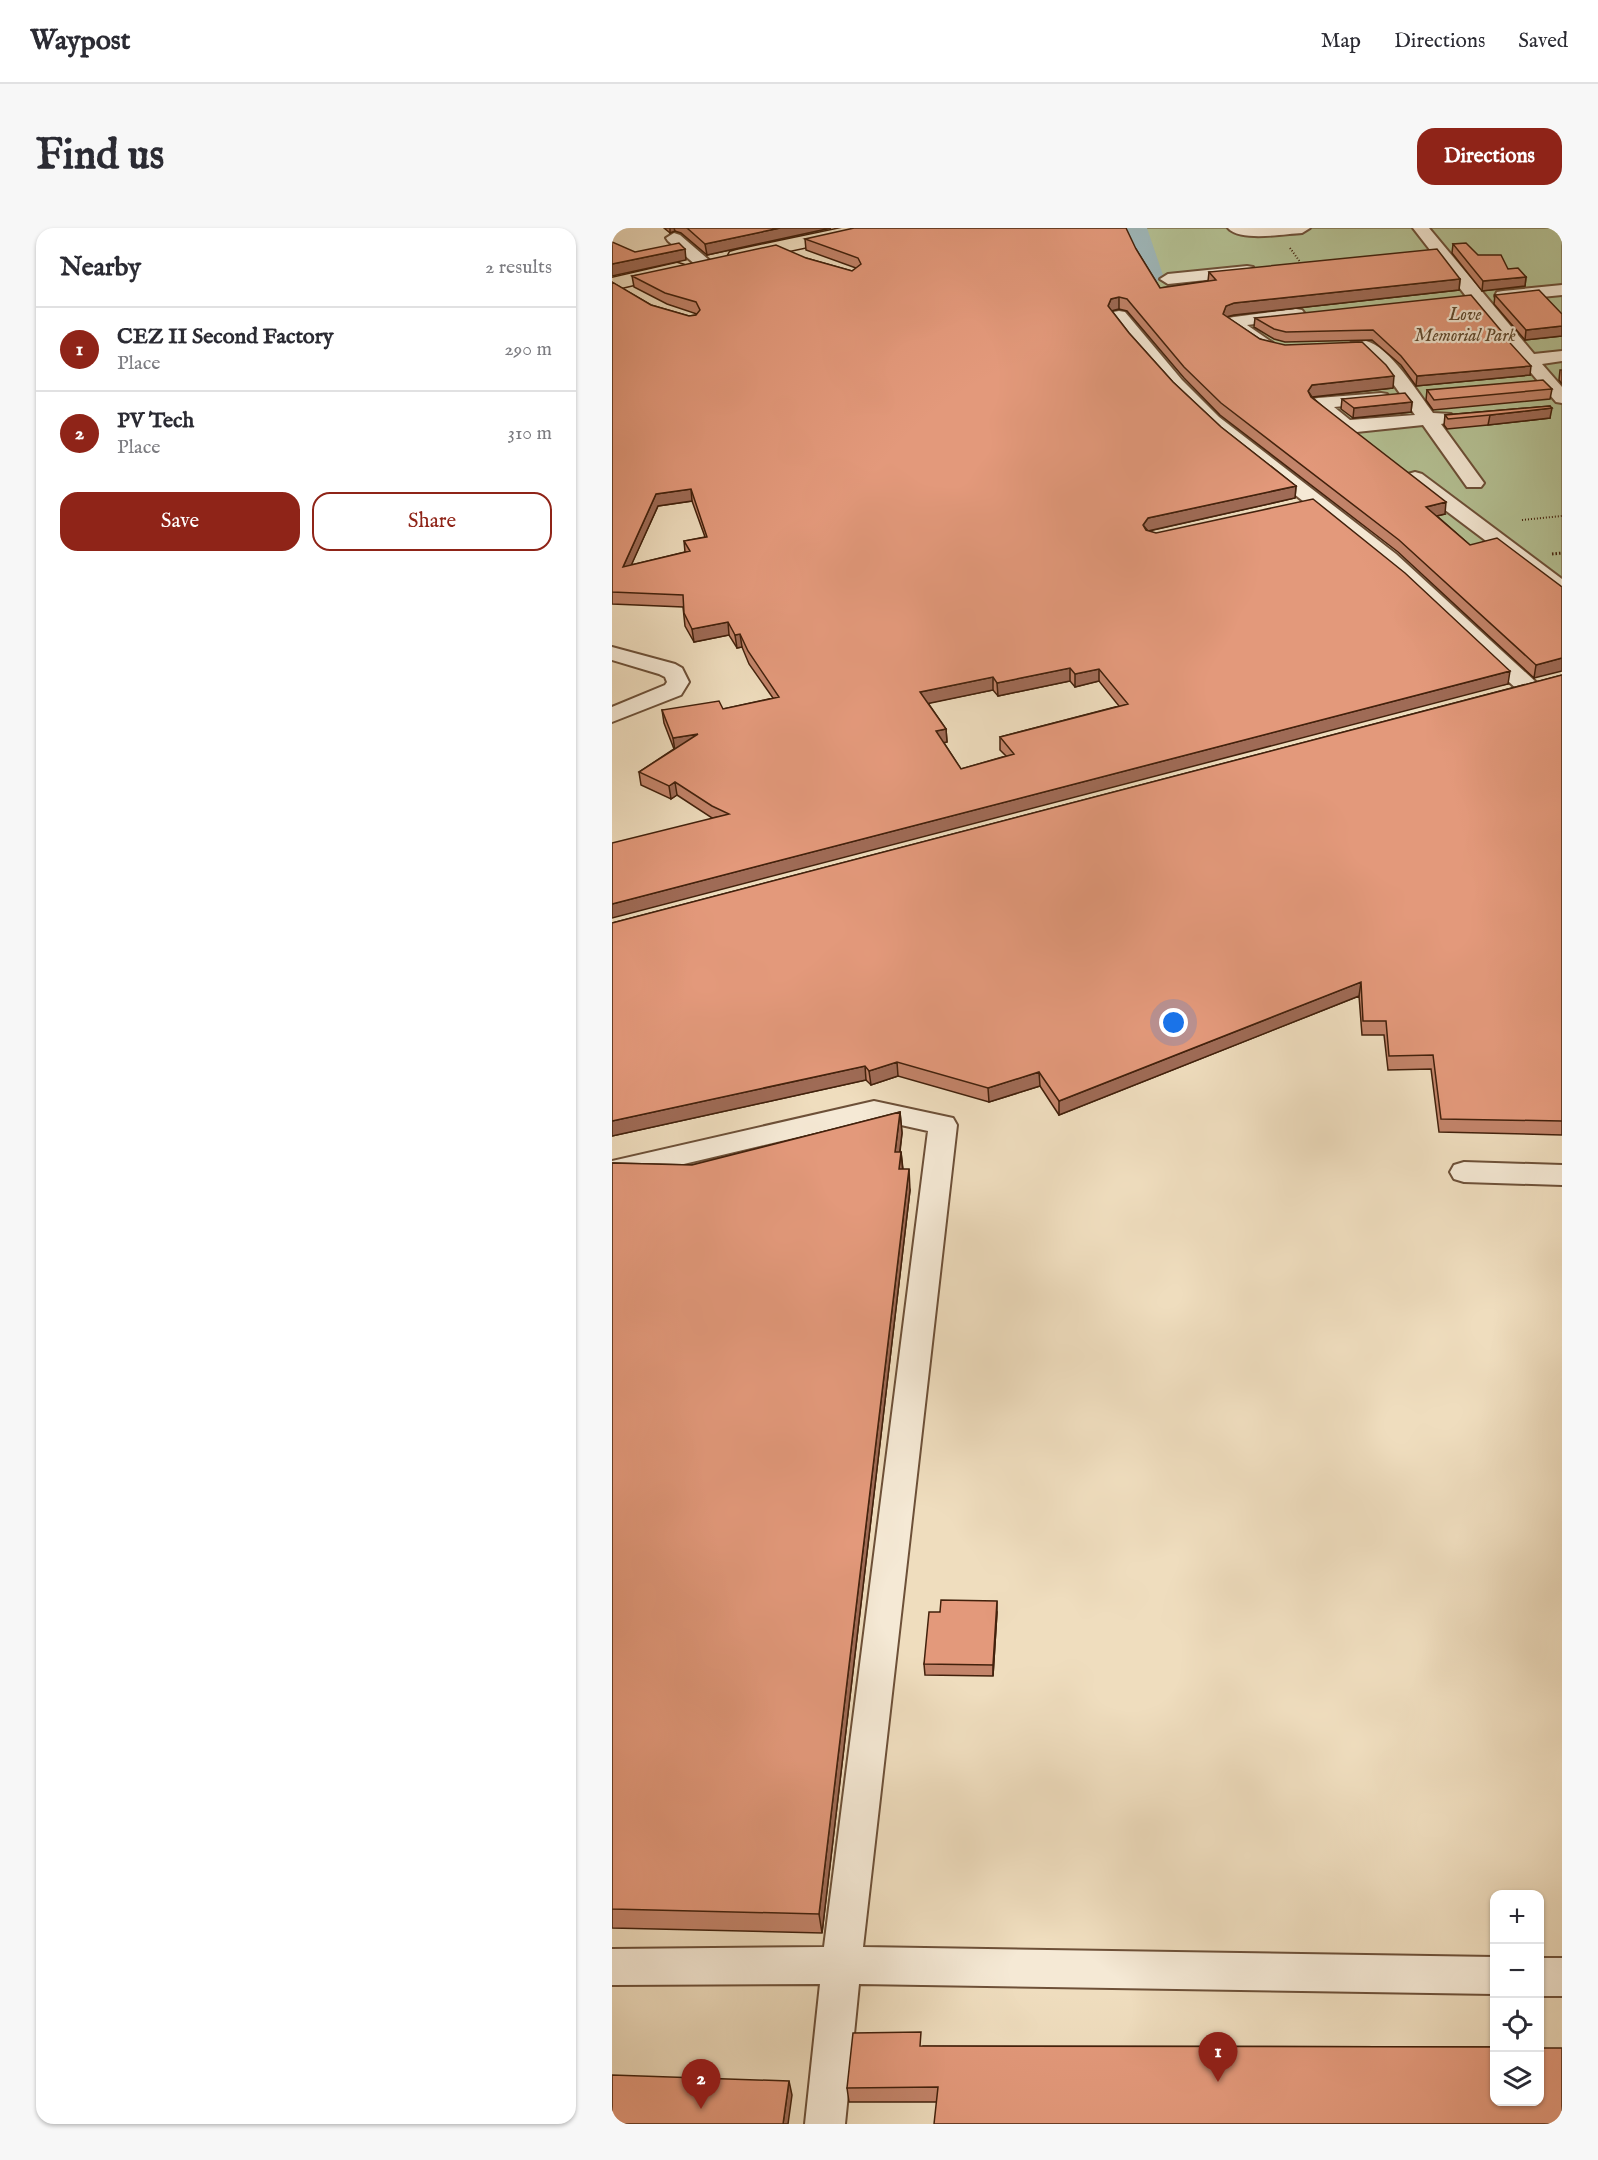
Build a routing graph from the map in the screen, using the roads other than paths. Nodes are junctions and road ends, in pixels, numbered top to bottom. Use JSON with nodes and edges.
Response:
{"nodes":[{"id":1,"x":868,"y":228,"type":"edge"},
{"id":2,"x":1236,"y":228,"type":"edge"},
{"id":3,"x":1302,"y":228,"type":"edge"},
{"id":4,"x":1421,"y":228,"type":"edge"},
{"id":5,"x":674,"y":238,"type":"dead end"},
{"id":6,"x":777,"y":247,"type":"junction"},
{"id":7,"x":1441,"y":253,"type":"junction"},
{"id":8,"x":1418,"y":255,"type":"edge"},
{"id":9,"x":806,"y":258,"type":"edge"},
{"id":10,"x":703,"y":263,"type":"junction"},
{"id":11,"x":1258,"y":270,"type":"edge"},
{"id":12,"x":1168,"y":279,"type":"dead end"},
{"id":13,"x":612,"y":284,"type":"edge"},
{"id":14,"x":1562,"y":290,"type":"edge"},
{"id":15,"x":634,"y":296,"type":"edge"},
{"id":16,"x":1476,"y":297,"type":"junction"},
{"id":17,"x":1451,"y":298,"type":"edge"},
{"id":18,"x":1309,"y":313,"type":"edge"},
{"id":19,"x":1119,"y":316,"type":"edge"},
{"id":20,"x":1342,"y":347,"type":"edge"},
{"id":21,"x":1285,"y":350,"type":"edge"},
{"id":22,"x":1562,"y":356,"type":"edge"},
{"id":23,"x":1529,"y":360,"type":"junction"},
{"id":24,"x":1547,"y":381,"type":"junction"},
{"id":25,"x":1525,"y":383,"type":"edge"},
{"id":26,"x":1434,"y":393,"type":"edge"},
{"id":27,"x":1411,"y":395,"type":"junction"},
{"id":28,"x":1558,"y":404,"type":"edge"},
{"id":29,"x":1462,"y":416,"type":"edge"},
{"id":30,"x":1428,"y":420,"type":"junction"},
{"id":31,"x":1346,"y":426,"type":"junction"},
{"id":32,"x":1365,"y":440,"type":"edge"},
{"id":33,"x":1401,"y":468,"type":"edge"},
{"id":34,"x":1474,"y":483,"type":"dead end"},
{"id":35,"x":1316,"y":502,"type":"junction"},
{"id":36,"x":1293,"y":507,"type":"edge"},
{"id":37,"x":1562,"y":589,"type":"edge"},
{"id":38,"x":612,"y":653,"type":"edge"},
{"id":39,"x":1507,"y":694,"type":"edge"},
{"id":40,"x":612,"y":715,"type":"edge"},
{"id":41,"x":612,"y":1172,"type":"edge"},
{"id":42,"x":1464,"y":1172,"type":"dead end"},
{"id":43,"x":1562,"y":1174,"type":"edge"},
{"id":44,"x":841,"y":1965,"type":"junction"},
{"id":45,"x":612,"y":1967,"type":"edge"},
{"id":46,"x":1490,"y":1976,"type":"edge"},
{"id":47,"x":1544,"y":1977,"type":"edge"},
{"id":48,"x":1562,"y":1977,"type":"edge"},
{"id":49,"x":825,"y":2124,"type":"edge"}],
"edges":[{"from":1,"to":6,"type":"main road"},
{"from":2,"to":3,"type":"street"},
{"from":4,"to":7,"type":"street"},
{"from":5,"to":10,"type":"street"},
{"from":6,"to":9,"type":"street"},
{"from":6,"to":10,"type":"main road"},
{"from":7,"to":8,"type":"street"},
{"from":7,"to":16,"type":"street"},
{"from":10,"to":13,"type":"main road"},
{"from":11,"to":12,"type":"street"},
{"from":13,"to":15,"type":"street"},
{"from":14,"to":16,"type":"street"},
{"from":16,"to":17,"type":"street"},
{"from":16,"to":23,"type":"street"},
{"from":18,"to":21,"type":"street"},
{"from":19,"to":35,"type":"street"},
{"from":20,"to":27,"type":"street"},
{"from":22,"to":23,"type":"street"},
{"from":23,"to":24,"type":"street"},
{"from":24,"to":25,"type":"street"},
{"from":24,"to":28,"type":"street"},
{"from":26,"to":27,"type":"street"},
{"from":27,"to":30,"type":"street"},
{"from":27,"to":31,"type":"street"},
{"from":29,"to":30,"type":"street"},
{"from":30,"to":31,"type":"street"},
{"from":30,"to":34,"type":"street"},
{"from":31,"to":32,"type":"street"},
{"from":33,"to":37,"type":"street"},
{"from":35,"to":36,"type":"street"},
{"from":35,"to":39,"type":"street"},
{"from":38,"to":40,"type":"street"},
{"from":41,"to":44,"type":"street"},
{"from":42,"to":43,"type":"street"},
{"from":44,"to":45,"type":"street"},
{"from":44,"to":46,"type":"street"},
{"from":44,"to":49,"type":"street"},
{"from":47,"to":48,"type":"street"}]}
